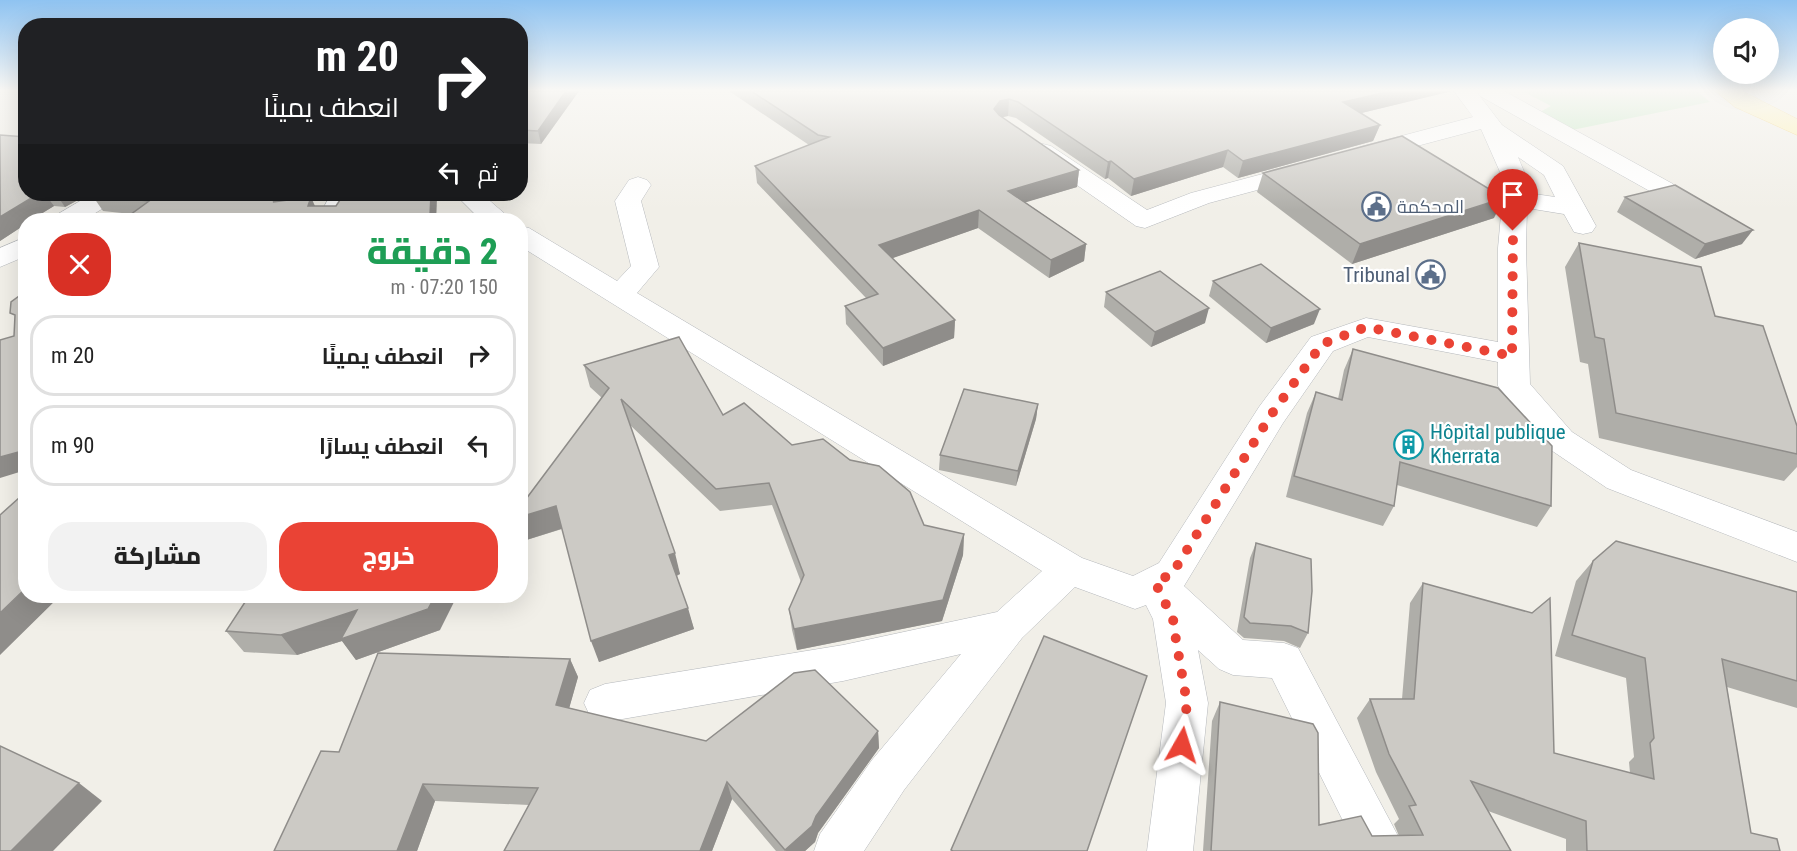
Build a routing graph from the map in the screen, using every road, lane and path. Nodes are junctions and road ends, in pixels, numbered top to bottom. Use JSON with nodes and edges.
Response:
{"nodes":[{"id":1,"x":1465,"y":131,"type":"edge"},
{"id":2,"x":1493,"y":131,"type":"edge"},
{"id":3,"x":1498,"y":131,"type":"edge"},
{"id":4,"x":1559,"y":131,"type":"edge"},
{"id":5,"x":1025,"y":138,"type":"edge"},
{"id":6,"x":638,"y":185,"type":"dead end"},
{"id":7,"x":1664,"y":189,"type":"edge"},
{"id":8,"x":1514,"y":198,"type":"junction"},
{"id":9,"x":98,"y":201,"type":"edge"},
{"id":10,"x":475,"y":201,"type":"edge"},
{"id":11,"x":78,"y":213,"type":"edge"},
{"id":12,"x":488,"y":213,"type":"edge"},
{"id":13,"x":528,"y":239,"type":"edge"},
{"id":14,"x":18,"y":250,"type":"edge"},
{"id":15,"x":0,"y":260,"type":"edge"},
{"id":16,"x":620,"y":295,"type":"junction"},
{"id":17,"x":1512,"y":356,"type":"junction"},
{"id":18,"x":1797,"y":547,"type":"edge"},
{"id":19,"x":1069,"y":569,"type":"junction"},
{"id":20,"x":1155,"y":582,"type":"junction"},
{"id":21,"x":1008,"y":626,"type":"junction"},
{"id":22,"x":605,"y":704,"type":"dead end"},
{"id":23,"x":837,"y":851,"type":"edge"},
{"id":24,"x":1170,"y":851,"type":"edge"},
{"id":25,"x":1383,"y":851,"type":"edge"}],
"edges":[{"from":1,"to":5,"type":"street"},
{"from":2,"to":8,"type":"street"},
{"from":3,"to":8,"type":"street"},
{"from":4,"to":7,"type":"street"},
{"from":6,"to":16,"type":"street"},
{"from":8,"to":17,"type":"street"},
{"from":9,"to":11,"type":"street"},
{"from":10,"to":12,"type":"street"},
{"from":13,"to":16,"type":"street"},
{"from":14,"to":15,"type":"street"},
{"from":16,"to":19,"type":"street"},
{"from":17,"to":18,"type":"street"},
{"from":17,"to":20,"type":"street"},
{"from":19,"to":20,"type":"street"},
{"from":19,"to":21,"type":"street"},
{"from":20,"to":24,"type":"street"},
{"from":20,"to":25,"type":"street"},
{"from":21,"to":22,"type":"street"},
{"from":21,"to":23,"type":"street"}]}
